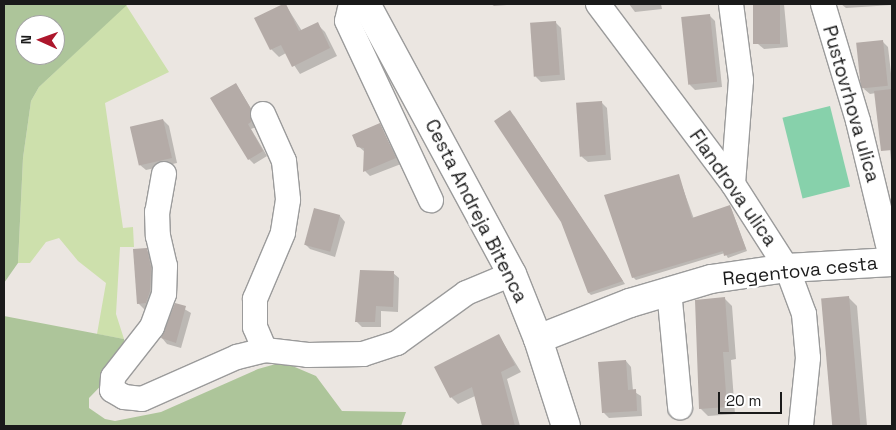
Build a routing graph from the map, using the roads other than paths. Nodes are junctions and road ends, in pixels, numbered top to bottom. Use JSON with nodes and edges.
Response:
{"nodes":[{"id":1,"x":351,"y":4,"type":"edge"},
{"id":2,"x":366,"y":4,"type":"edge"},
{"id":3,"x":598,"y":4,"type":"edge"},
{"id":4,"x":730,"y":4,"type":"edge"},
{"id":5,"x":823,"y":4,"type":"edge"},
{"id":6,"x":264,"y":114,"type":"dead end"},
{"id":7,"x":164,"y":174,"type":"dead end"},
{"id":8,"x":733,"y":184,"type":"junction"},
{"id":9,"x":431,"y":200,"type":"dead end"},
{"id":10,"x":892,"y":262,"type":"edge"},
{"id":11,"x":787,"y":268,"type":"junction"},
{"id":12,"x":512,"y":274,"type":"junction"},
{"id":13,"x":669,"y":290,"type":"junction"},
{"id":14,"x":538,"y":339,"type":"junction"},
{"id":15,"x":265,"y":350,"type":"junction"},
{"id":16,"x":680,"y":407,"type":"dead end"},
{"id":17,"x":566,"y":426,"type":"edge"},
{"id":18,"x":801,"y":426,"type":"edge"}],
"edges":[{"from":1,"to":9,"type":"street","name":"Cesta Andreja Bitenca"},
{"from":2,"to":12,"type":"street","name":"Cesta Andreja Bitenca"},
{"from":3,"to":8,"type":"street","name":"Flandrova ulica"},
{"from":4,"to":8,"type":"street"},
{"from":5,"to":10,"type":"street","name":"Pustovrhova ulica"},
{"from":6,"to":15,"type":"street"},
{"from":7,"to":15,"type":"street"},
{"from":8,"to":11,"type":"street","name":"Flandrova ulica"},
{"from":10,"to":11,"type":"street","name":"Regentova cesta"},
{"from":11,"to":13,"type":"street","name":"Regentova cesta"},
{"from":11,"to":18,"type":"street","name":"Flandrova ulica"},
{"from":12,"to":14,"type":"street","name":"Cesta Andreja Bitenca"},
{"from":12,"to":15,"type":"street"},
{"from":13,"to":14,"type":"street","name":"Regentova cesta"},
{"from":13,"to":16,"type":"street"},
{"from":14,"to":17,"type":"street","name":"Cesta Andreja Bitenca"}]}
